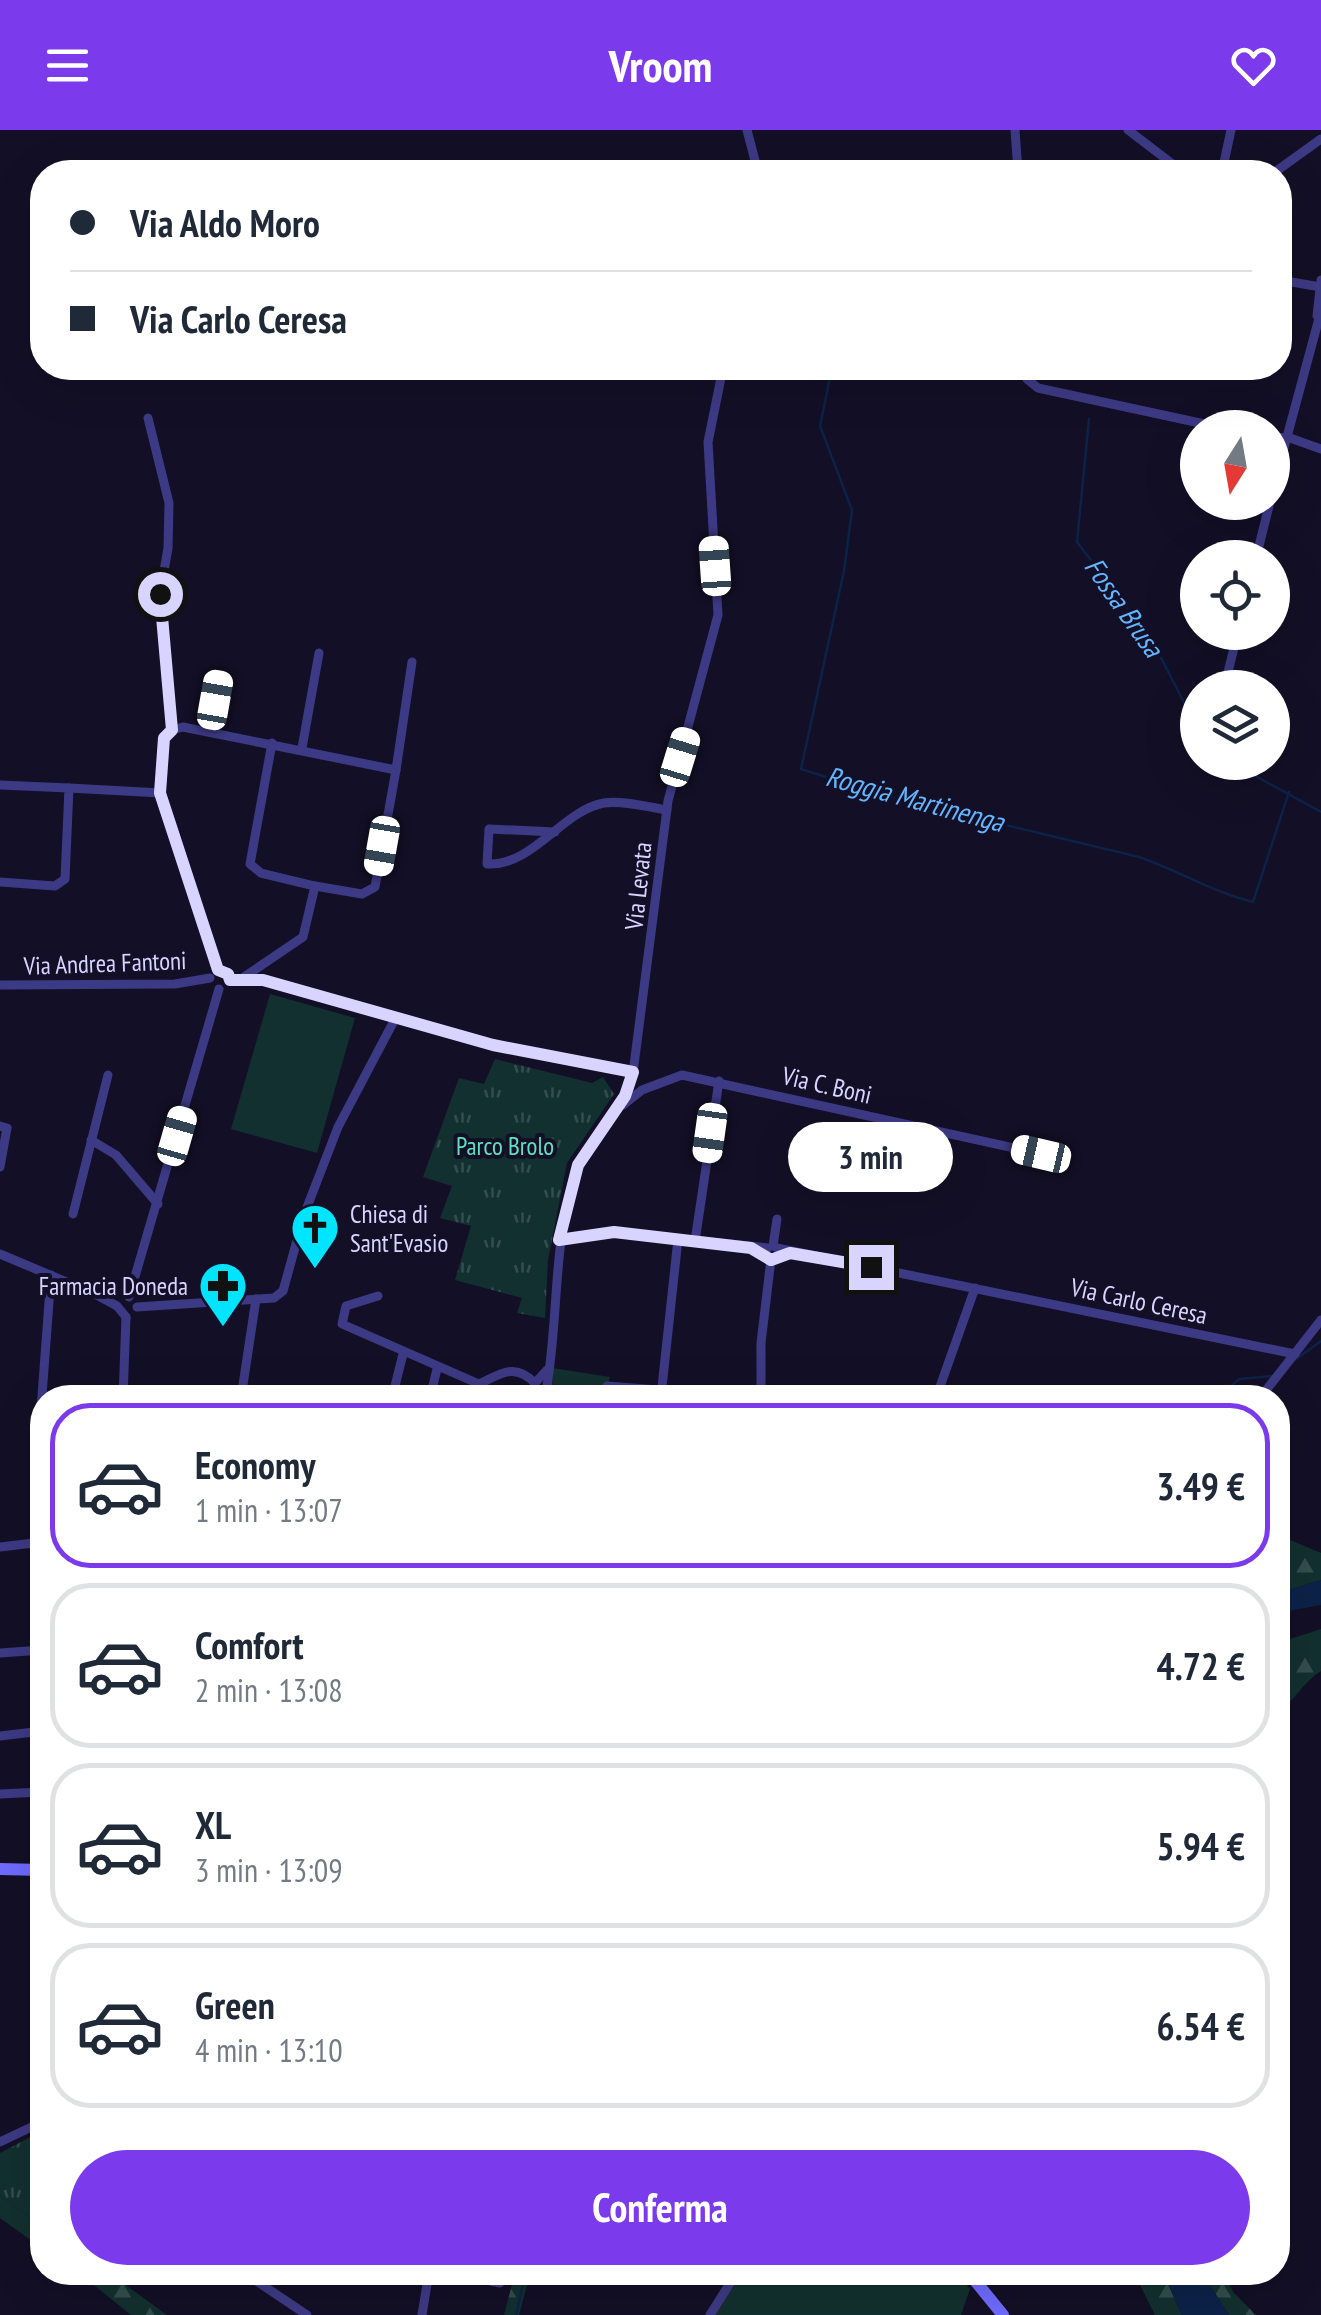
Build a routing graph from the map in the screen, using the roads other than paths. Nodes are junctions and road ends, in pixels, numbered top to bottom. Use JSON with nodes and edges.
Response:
{"nodes":[{"id":1,"x":747,"y":130,"type":"edge"},
{"id":2,"x":1016,"y":130,"type":"edge"},
{"id":3,"x":1128,"y":130,"type":"edge"},
{"id":4,"x":1231,"y":130,"type":"edge"},
{"id":5,"x":1321,"y":140,"type":"edge"},
{"id":6,"x":755,"y":160,"type":"edge"},
{"id":7,"x":1017,"y":160,"type":"edge"},
{"id":8,"x":1167,"y":160,"type":"edge"},
{"id":9,"x":1225,"y":160,"type":"edge"},
{"id":10,"x":1292,"y":160,"type":"edge"},
{"id":11,"x":1292,"y":282,"type":"edge"},
{"id":12,"x":1320,"y":285,"type":"edge"},
{"id":13,"x":1319,"y":315,"type":"edge"},
{"id":14,"x":721,"y":380,"type":"edge"},
{"id":15,"x":1030,"y":380,"type":"edge"},
{"id":16,"x":148,"y":418,"type":"dead end"},
{"id":17,"x":1180,"y":419,"type":"edge"},
{"id":18,"x":1290,"y":438,"type":"joint"},
{"id":19,"x":1321,"y":449,"type":"edge"},
{"id":20,"x":320,"y":652,"type":"dead end"},
{"id":21,"x":412,"y":662,"type":"dead end"},
{"id":22,"x":220,"y":676,"type":"dead end"},
{"id":23,"x":172,"y":730,"type":"junction"},
{"id":24,"x":210,"y":732,"type":"junction"},
{"id":25,"x":272,"y":743,"type":"junction"},
{"id":26,"x":302,"y":748,"type":"junction"},
{"id":27,"x":396,"y":770,"type":"junction"},
{"id":28,"x":0,"y":786,"type":"edge"},
{"id":29,"x":69,"y":788,"type":"junction"},
{"id":30,"x":160,"y":793,"type":"junction"},
{"id":31,"x":666,"y":810,"type":"junction"},
{"id":32,"x":555,"y":832,"type":"junction"},
{"id":33,"x":0,"y":882,"type":"edge"},
{"id":34,"x":315,"y":886,"type":"junction"},
{"id":35,"x":218,"y":970,"type":"junction"},
{"id":36,"x":210,"y":978,"type":"junction"},
{"id":37,"x":242,"y":979,"type":"junction"},
{"id":38,"x":230,"y":980,"type":"junction"},
{"id":39,"x":0,"y":985,"type":"edge"},
{"id":40,"x":219,"y":989,"type":"junction"},
{"id":41,"x":396,"y":1017,"type":"junction"},
{"id":42,"x":633,"y":1072,"type":"junction"},
{"id":43,"x":108,"y":1075,"type":"dead end"},
{"id":44,"x":719,"y":1081,"type":"junction"},
{"id":45,"x":614,"y":1114,"type":"junction"},
{"id":46,"x":0,"y":1126,"type":"edge"},
{"id":47,"x":91,"y":1140,"type":"junction"},
{"id":48,"x":1041,"y":1154,"type":"dead end"},
{"id":49,"x":0,"y":1167,"type":"edge"},
{"id":50,"x":158,"y":1204,"type":"junction"},
{"id":51,"x":73,"y":1214,"type":"dead end"},
{"id":52,"x":778,"y":1219,"type":"dead end"},
{"id":53,"x":678,"y":1239,"type":"junction"},
{"id":54,"x":559,"y":1240,"type":"junction"},
{"id":55,"x":695,"y":1241,"type":"junction"},
{"id":56,"x":0,"y":1254,"type":"edge"},
{"id":57,"x":773,"y":1254,"type":"junction"},
{"id":58,"x":52,"y":1276,"type":"junction"},
{"id":59,"x":975,"y":1288,"type":"junction"},
{"id":60,"x":378,"y":1296,"type":"dead end"},
{"id":61,"x":130,"y":1297,"type":"junction"},
{"id":62,"x":256,"y":1299,"type":"junction"},
{"id":63,"x":117,"y":1306,"type":"junction"},
{"id":64,"x":137,"y":1307,"type":"junction"},
{"id":65,"x":126,"y":1317,"type":"junction"},
{"id":66,"x":1321,"y":1320,"type":"edge"},
{"id":67,"x":403,"y":1354,"type":"junction"},
{"id":68,"x":1294,"y":1354,"type":"junction"},
{"id":69,"x":549,"y":1368,"type":"junction"},
{"id":70,"x":437,"y":1369,"type":"junction"},
{"id":71,"x":535,"y":1383,"type":"joint"},
{"id":72,"x":43,"y":1385,"type":"edge"},
{"id":73,"x":123,"y":1385,"type":"edge"},
{"id":74,"x":243,"y":1385,"type":"edge"},
{"id":75,"x":395,"y":1385,"type":"edge"},
{"id":76,"x":433,"y":1385,"type":"edge"},
{"id":77,"x":547,"y":1385,"type":"edge"},
{"id":78,"x":662,"y":1385,"type":"edge"},
{"id":79,"x":761,"y":1385,"type":"edge"},
{"id":80,"x":941,"y":1385,"type":"edge"},
{"id":81,"x":1270,"y":1385,"type":"edge"},
{"id":82,"x":30,"y":1543,"type":"edge"},
{"id":83,"x":0,"y":1547,"type":"edge"},
{"id":84,"x":30,"y":1650,"type":"edge"},
{"id":85,"x":0,"y":1653,"type":"edge"},
{"id":86,"x":30,"y":1732,"type":"edge"},
{"id":87,"x":0,"y":1736,"type":"edge"},
{"id":88,"x":30,"y":1793,"type":"edge"},
{"id":89,"x":0,"y":1794,"type":"edge"},
{"id":90,"x":0,"y":1869,"type":"edge"},
{"id":91,"x":30,"y":1870,"type":"edge"},
{"id":92,"x":30,"y":2128,"type":"edge"},
{"id":93,"x":0,"y":2142,"type":"edge"},
{"id":94,"x":261,"y":2285,"type":"edge"},
{"id":95,"x":428,"y":2285,"type":"edge"},
{"id":96,"x":729,"y":2285,"type":"edge"},
{"id":97,"x":979,"y":2285,"type":"edge"},
{"id":98,"x":423,"y":2313,"type":"edge"},
{"id":99,"x":306,"y":2315,"type":"edge"},
{"id":100,"x":710,"y":2315,"type":"edge"},
{"id":101,"x":1003,"y":2315,"type":"edge"}],
"edges":[{"from":1,"to":6,"type":"street"},
{"from":2,"to":7,"type":"street"},
{"from":3,"to":8,"type":"street"},
{"from":4,"to":9,"type":"street"},
{"from":5,"to":10,"type":"street"},
{"from":11,"to":12,"type":"street"},
{"from":12,"to":13,"type":"street"},
{"from":13,"to":18,"type":"street"},
{"from":14,"to":31,"type":"street","name":"Via Levata"},
{"from":15,"to":17,"type":"street"},
{"from":16,"to":23,"type":"street"},
{"from":18,"to":19,"type":"street"},
{"from":20,"to":26,"type":"street"},
{"from":21,"to":27,"type":"street"},
{"from":22,"to":24,"type":"street"},
{"from":23,"to":24,"type":"street"},
{"from":23,"to":30,"type":"street"},
{"from":24,"to":25,"type":"street"},
{"from":25,"to":26,"type":"street"},
{"from":25,"to":34,"type":"street"},
{"from":26,"to":27,"type":"street"},
{"from":27,"to":34,"type":"street"},
{"from":28,"to":29,"type":"street"},
{"from":29,"to":30,"type":"street"},
{"from":29,"to":33,"type":"street"},
{"from":30,"to":35,"type":"street"},
{"from":31,"to":32,"type":"street"},
{"from":31,"to":42,"type":"street","name":"Via Levata"},
{"from":32,"to":32,"type":"street"},
{"from":34,"to":37,"type":"street"},
{"from":35,"to":36,"type":"street"},
{"from":35,"to":38,"type":"street"},
{"from":36,"to":39,"type":"street","name":"Via Andrea Fantoni"},
{"from":36,"to":40,"type":"street"},
{"from":37,"to":38,"type":"street"},
{"from":37,"to":41,"type":"street"},
{"from":38,"to":40,"type":"street"},
{"from":40,"to":50,"type":"street"},
{"from":41,"to":42,"type":"street"},
{"from":41,"to":62,"type":"street"},
{"from":42,"to":45,"type":"street","name":"Via Levata"},
{"from":43,"to":47,"type":"street"},
{"from":44,"to":45,"type":"street","name":"Via C. Boni"},
{"from":44,"to":48,"type":"street","name":"Via C. Boni"},
{"from":44,"to":55,"type":"street"},
{"from":45,"to":54,"type":"street","name":"Via Levata"},
{"from":46,"to":49,"type":"street"},
{"from":47,"to":50,"type":"street"},
{"from":47,"to":51,"type":"street"},
{"from":50,"to":61,"type":"street"},
{"from":52,"to":57,"type":"street"},
{"from":53,"to":54,"type":"street","name":"Via Carlo Ceresa"},
{"from":53,"to":55,"type":"street","name":"Via Carlo Ceresa"},
{"from":53,"to":78,"type":"street"},
{"from":54,"to":69,"type":"street","name":"Via Levata"},
{"from":55,"to":57,"type":"street","name":"Via Carlo Ceresa"},
{"from":56,"to":58,"type":"street"},
{"from":57,"to":59,"type":"street","name":"Via Carlo Ceresa"},
{"from":57,"to":79,"type":"street"},
{"from":58,"to":63,"type":"street"},
{"from":58,"to":72,"type":"street"},
{"from":59,"to":68,"type":"street","name":"Via Carlo Ceresa"},
{"from":59,"to":80,"type":"street"},
{"from":60,"to":67,"type":"street"},
{"from":61,"to":63,"type":"street"},
{"from":61,"to":64,"type":"street"},
{"from":62,"to":64,"type":"street"},
{"from":62,"to":74,"type":"street"},
{"from":63,"to":65,"type":"street"},
{"from":64,"to":65,"type":"street"},
{"from":65,"to":73,"type":"street"},
{"from":66,"to":68,"type":"street"},
{"from":67,"to":70,"type":"street"},
{"from":67,"to":75,"type":"street"},
{"from":68,"to":81,"type":"street"},
{"from":69,"to":71,"type":"street"},
{"from":69,"to":77,"type":"street","name":"Via Levata"},
{"from":70,"to":71,"type":"street"},
{"from":70,"to":76,"type":"street"},
{"from":82,"to":83,"type":"street"},
{"from":84,"to":85,"type":"street"},
{"from":86,"to":87,"type":"street"},
{"from":88,"to":89,"type":"street"},
{"from":90,"to":91,"type":"street"},
{"from":92,"to":93,"type":"street"},
{"from":94,"to":99,"type":"street"},
{"from":95,"to":98,"type":"street"},
{"from":96,"to":100,"type":"street"},
{"from":97,"to":101,"type":"street"}]}
